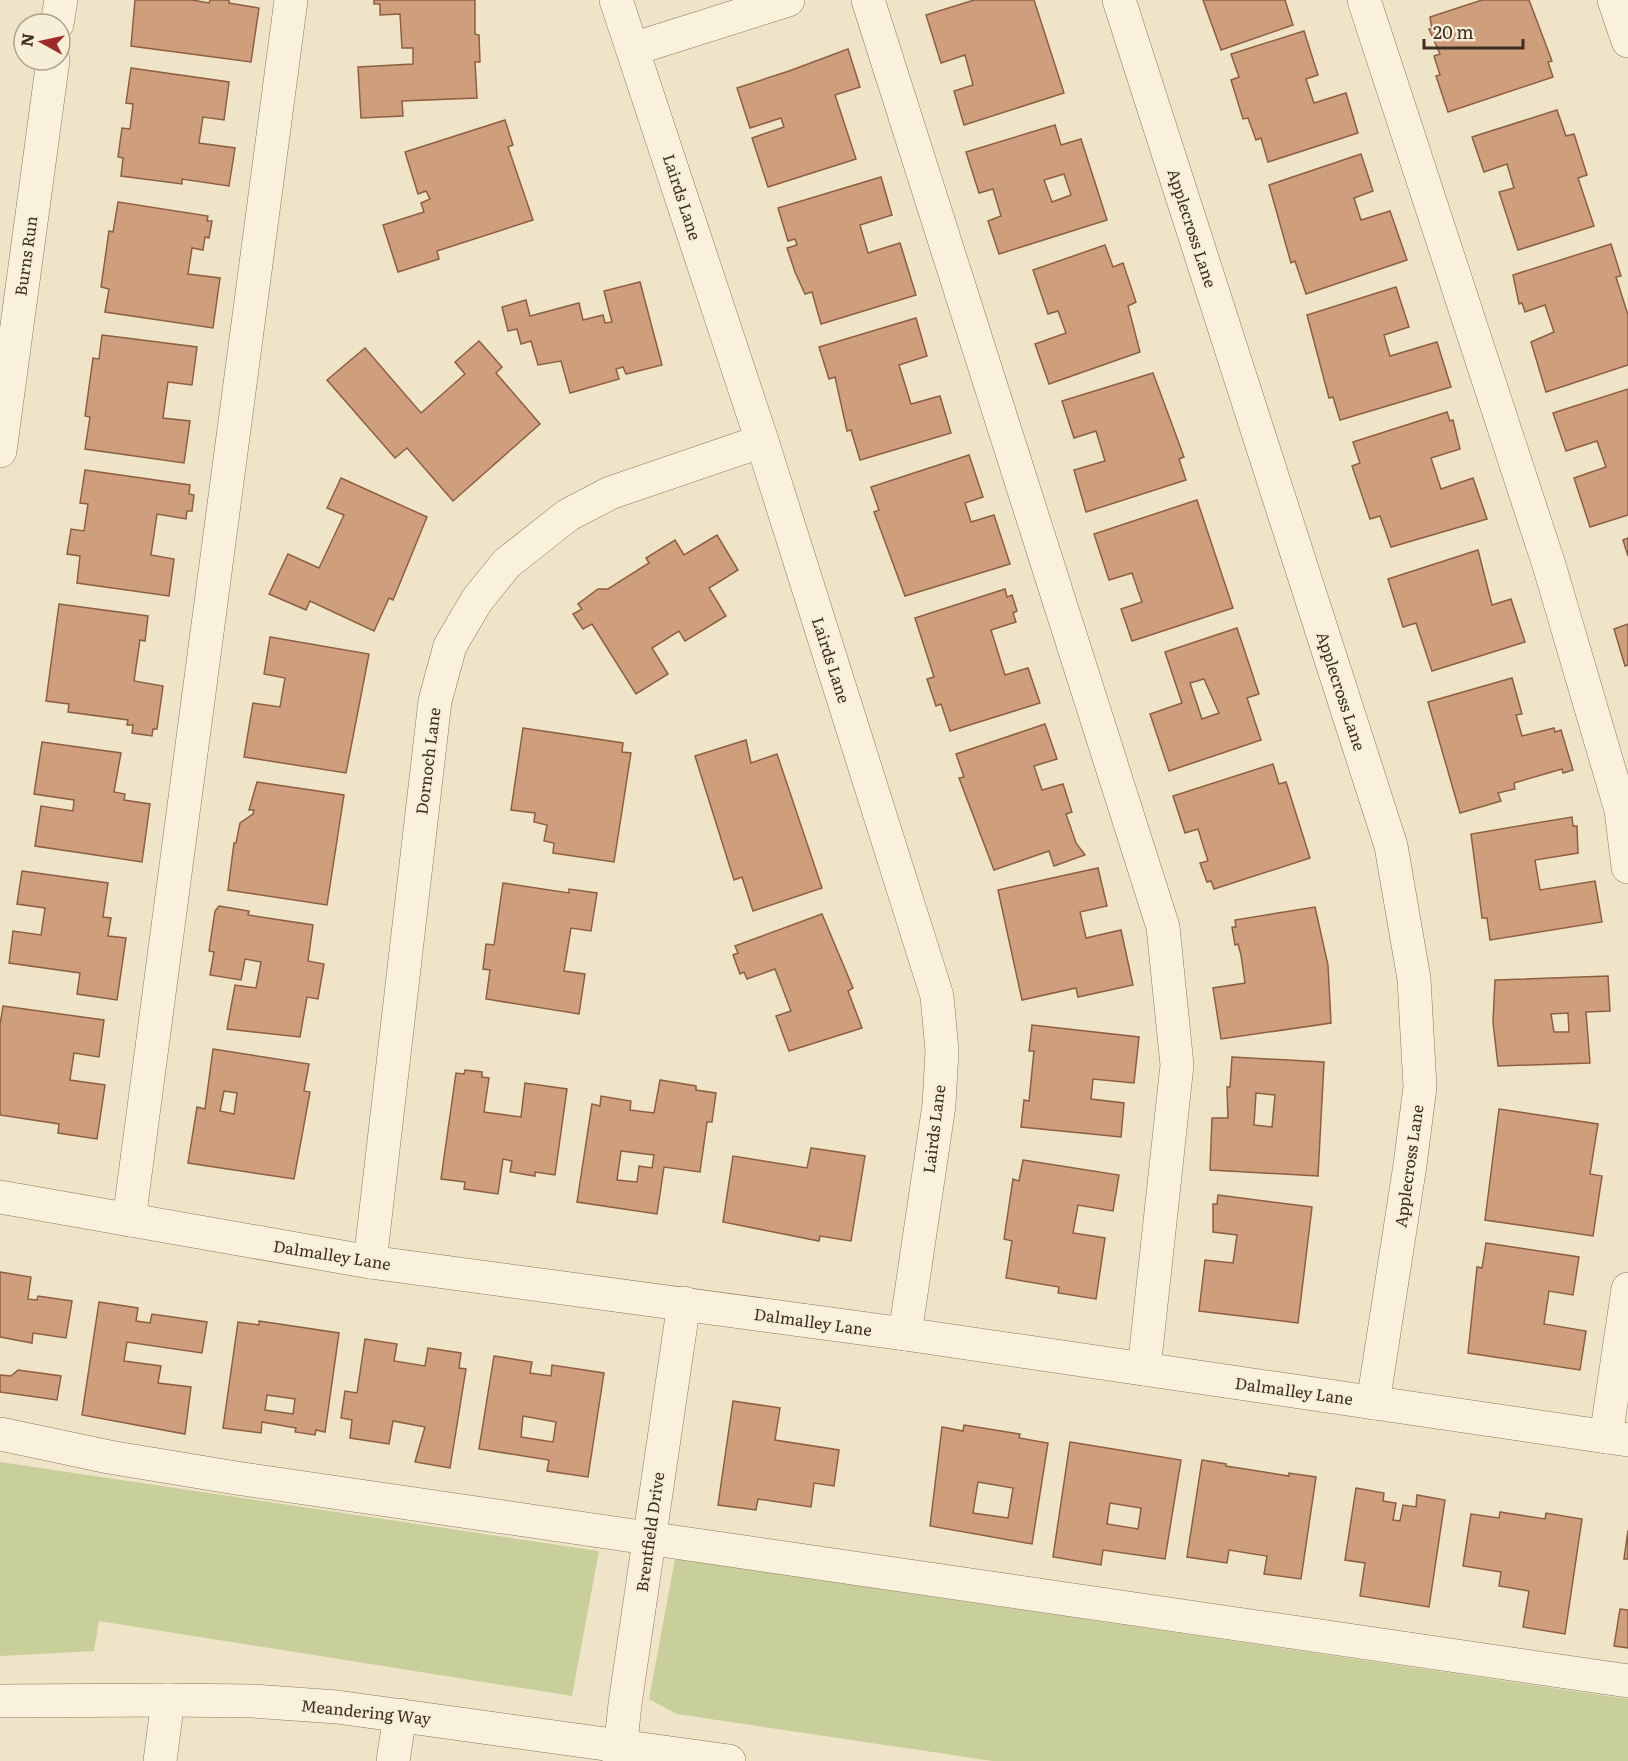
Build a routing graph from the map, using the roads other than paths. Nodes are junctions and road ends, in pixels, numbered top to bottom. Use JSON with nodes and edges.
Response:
{"nodes":[{"id":1,"x":291,"y":0,"type":"edge"},
{"id":2,"x":615,"y":0,"type":"edge"},
{"id":3,"x":788,"y":0,"type":"edge"},
{"id":4,"x":868,"y":0,"type":"edge"},
{"id":5,"x":1119,"y":0,"type":"edge"},
{"id":6,"x":1364,"y":0,"type":"edge"},
{"id":7,"x":1614,"y":0,"type":"edge"},
{"id":8,"x":1628,"y":41,"type":"edge"},
{"id":9,"x":633,"y":49,"type":"junction"},
{"id":10,"x":50,"y":72,"type":"edge"},
{"id":11,"x":762,"y":441,"type":"junction"},
{"id":12,"x":0,"y":451,"type":"edge"},
{"id":13,"x":1628,"y":867,"type":"edge"},
{"id":14,"x":0,"y":1197,"type":"edge"},
{"id":15,"x":129,"y":1220,"type":"junction"},
{"id":16,"x":370,"y":1262,"type":"junction"},
{"id":17,"x":1628,"y":1289,"type":"edge"},
{"id":18,"x":684,"y":1303,"type":"junction"},
{"id":19,"x":905,"y":1334,"type":"junction"},
{"id":20,"x":1144,"y":1370,"type":"junction"},
{"id":21,"x":1374,"y":1403,"type":"junction"},
{"id":22,"x":0,"y":1434,"type":"edge"},
{"id":23,"x":1617,"y":1439,"type":"edge"},
{"id":24,"x":649,"y":1538,"type":"junction"},
{"id":25,"x":1628,"y":1681,"type":"edge"},
{"id":26,"x":168,"y":1700,"type":"junction"},
{"id":27,"x":0,"y":1701,"type":"edge"},
{"id":28,"x":400,"y":1715,"type":"junction"},
{"id":29,"x":620,"y":1753,"type":"edge"},
{"id":30,"x":160,"y":1761,"type":"edge"},
{"id":31,"x":393,"y":1761,"type":"edge"},
{"id":32,"x":729,"y":1761,"type":"edge"}],
"edges":[{"from":1,"to":15,"type":"street"},
{"from":2,"to":9,"type":"street","name":"Lairds Lane"},
{"from":3,"to":9,"type":"street"},
{"from":4,"to":20,"type":"street"},
{"from":5,"to":21,"type":"street","name":"Applecross Lane"},
{"from":6,"to":13,"type":"street"},
{"from":7,"to":8,"type":"street"},
{"from":9,"to":11,"type":"street","name":"Lairds Lane"},
{"from":10,"to":12,"type":"street","name":"Burns Run"},
{"from":11,"to":16,"type":"street","name":"Dornoch Lane"},
{"from":11,"to":19,"type":"street","name":"Lairds Lane"},
{"from":14,"to":15,"type":"street","name":"Dalmalley Lane"},
{"from":15,"to":16,"type":"street","name":"Dalmalley Lane"},
{"from":16,"to":18,"type":"street","name":"Dalmalley Lane"},
{"from":17,"to":23,"type":"street"},
{"from":18,"to":19,"type":"street","name":"Dalmalley Lane"},
{"from":18,"to":24,"type":"street","name":"Brentfield Drive"},
{"from":19,"to":20,"type":"street","name":"Dalmalley Lane"},
{"from":20,"to":21,"type":"street","name":"Dalmalley Lane"},
{"from":21,"to":23,"type":"street","name":"Dalmalley Lane"},
{"from":22,"to":24,"type":"street"},
{"from":24,"to":25,"type":"street"},
{"from":24,"to":29,"type":"street","name":"Brentfield Drive"},
{"from":26,"to":27,"type":"street","name":"Meandering Way"},
{"from":26,"to":28,"type":"street","name":"Meandering Way"},
{"from":26,"to":30,"type":"street"},
{"from":28,"to":29,"type":"street","name":"Meandering Way"},
{"from":28,"to":31,"type":"street"},
{"from":29,"to":32,"type":"street","name":"Meandering Way"}]}
